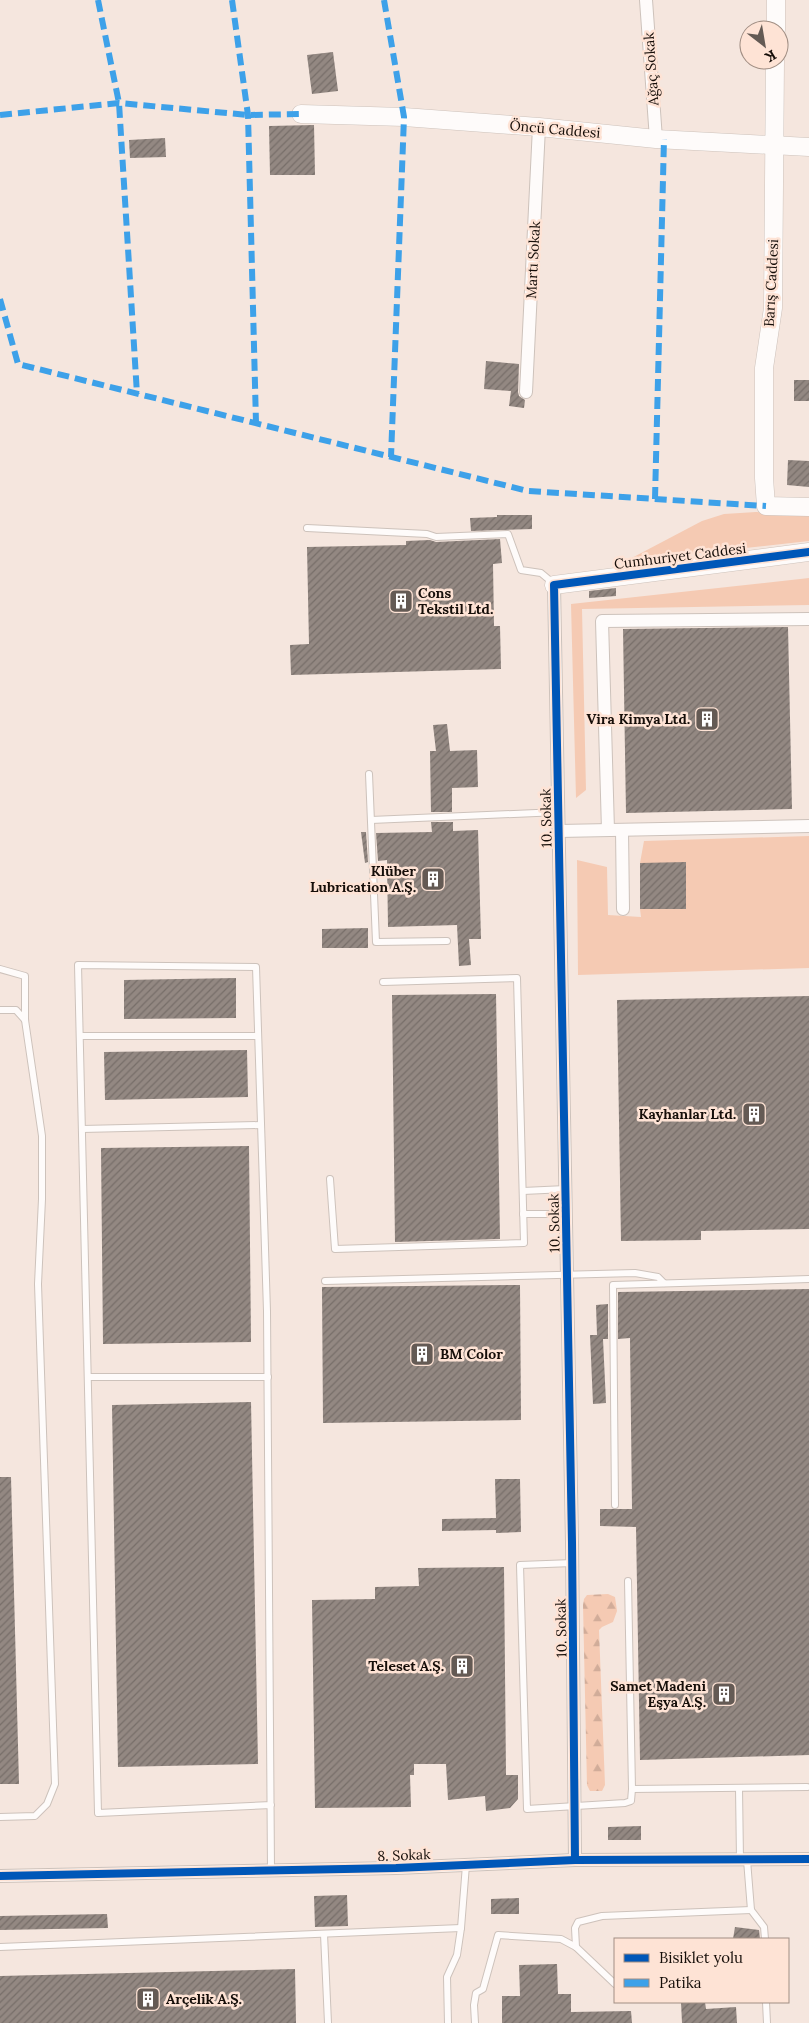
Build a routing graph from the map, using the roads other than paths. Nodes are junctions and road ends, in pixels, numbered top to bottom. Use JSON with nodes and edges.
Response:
{"nodes":[{"id":1,"x":646,"y":0,"type":"edge"},
{"id":2,"x":776,"y":0,"type":"edge"},
{"id":3,"x":776,"y":20,"type":"edge"},
{"id":4,"x":776,"y":70,"type":"edge"},
{"id":5,"x":301,"y":114,"type":"dead end"},
{"id":6,"x":540,"y":127,"type":"junction"},
{"id":7,"x":656,"y":139,"type":"junction"},
{"id":8,"x":775,"y":145,"type":"junction"},
{"id":9,"x":809,"y":147,"type":"edge"},
{"id":10,"x":526,"y":392,"type":"dead end"},
{"id":11,"x":809,"y":507,"type":"edge"},
{"id":12,"x":307,"y":528,"type":"dead end"},
{"id":13,"x":809,"y":552,"type":"edge"},
{"id":14,"x":554,"y":585,"type":"junction"},
{"id":15,"x":809,"y":618,"type":"edge"},
{"id":16,"x":369,"y":774,"type":"dead end"},
{"id":17,"x":559,"y":812,"type":"junction"},
{"id":18,"x":371,"y":820,"type":"junction"},
{"id":19,"x":809,"y":826,"type":"edge"},
{"id":20,"x":608,"y":830,"type":"junction"},
{"id":21,"x":622,"y":830,"type":"junction"},
{"id":22,"x":559,"y":831,"type":"junction"},
{"id":23,"x":623,"y":909,"type":"dead end"},
{"id":24,"x":447,"y":941,"type":"dead end"},
{"id":25,"x":0,"y":969,"type":"edge"},
{"id":26,"x":383,"y":982,"type":"dead end"},
{"id":27,"x":0,"y":1010,"type":"edge"},
{"id":28,"x":25,"y":1020,"type":"junction"},
{"id":29,"x":80,"y":1036,"type":"junction"},
{"id":30,"x":258,"y":1036,"type":"junction"},
{"id":31,"x":261,"y":1125,"type":"junction"},
{"id":32,"x":82,"y":1129,"type":"junction"},
{"id":33,"x":330,"y":1178,"type":"dead end"},
{"id":34,"x":566,"y":1189,"type":"junction"},
{"id":35,"x":523,"y":1191,"type":"junction"},
{"id":36,"x":523,"y":1214,"type":"junction"},
{"id":37,"x":566,"y":1214,"type":"junction"},
{"id":38,"x":567,"y":1274,"type":"junction"},
{"id":39,"x":809,"y":1279,"type":"edge"},
{"id":40,"x":325,"y":1281,"type":"dead end"},
{"id":41,"x":664,"y":1283,"type":"junction"},
{"id":42,"x":88,"y":1377,"type":"junction"},
{"id":43,"x":268,"y":1377,"type":"junction"},
{"id":44,"x":615,"y":1505,"type":"dead end"},
{"id":45,"x":572,"y":1562,"type":"junction"},
{"id":46,"x":628,"y":1581,"type":"dead end"},
{"id":47,"x":807,"y":1787,"type":"dead end"},
{"id":48,"x":739,"y":1788,"type":"junction"},
{"id":49,"x":632,"y":1789,"type":"junction"},
{"id":50,"x":271,"y":1805,"type":"junction"},
{"id":51,"x":575,"y":1805,"type":"junction"},
{"id":52,"x":0,"y":1817,"type":"edge"},
{"id":53,"x":809,"y":1859,"type":"edge"},
{"id":54,"x":575,"y":1860,"type":"junction"},
{"id":55,"x":744,"y":1860,"type":"junction"},
{"id":56,"x":466,"y":1865,"type":"junction"},
{"id":57,"x":272,"y":1870,"type":"junction"},
{"id":58,"x":0,"y":1876,"type":"edge"},
{"id":59,"x":751,"y":1910,"type":"junction"},
{"id":60,"x":461,"y":1928,"type":"junction"},
{"id":61,"x":324,"y":1934,"type":"junction"},
{"id":62,"x":765,"y":1938,"type":"edge"},
{"id":63,"x":0,"y":1947,"type":"edge"},
{"id":64,"x":576,"y":1947,"type":"junction"},
{"id":65,"x":614,"y":1983,"type":"edge"},
{"id":66,"x":766,"y":2003,"type":"edge"},
{"id":67,"x":328,"y":2023,"type":"edge"},
{"id":68,"x":448,"y":2023,"type":"edge"},
{"id":69,"x":475,"y":2023,"type":"edge"},
{"id":70,"x":766,"y":2023,"type":"edge"}],
"edges":[{"from":1,"to":7,"type":"street","name":"Ağaç Sokak"},
{"from":2,"to":3,"type":"street"},
{"from":4,"to":8,"type":"street","name":"Barış Caddesi"},
{"from":5,"to":6,"type":"street","name":"Öncü Caddesi"},
{"from":6,"to":7,"type":"street","name":"Öncü Caddesi"},
{"from":6,"to":10,"type":"street","name":"Martı Sokak"},
{"from":7,"to":8,"type":"street","name":"Öncü Caddesi"},
{"from":8,"to":9,"type":"street","name":"Öncü Caddesi"},
{"from":8,"to":11,"type":"street","name":"Barış Caddesi"},
{"from":12,"to":14,"type":"lane"},
{"from":13,"to":14,"type":"street","name":"Cumhuriyet Caddesi"},
{"from":14,"to":17,"type":"street","name":"10. Sokak"},
{"from":15,"to":20,"type":"street"},
{"from":16,"to":18,"type":"lane"},
{"from":17,"to":18,"type":"lane"},
{"from":17,"to":22,"type":"street","name":"10. Sokak"},
{"from":18,"to":24,"type":"lane"},
{"from":19,"to":21,"type":"street"},
{"from":20,"to":21,"type":"street"},
{"from":20,"to":22,"type":"street"},
{"from":21,"to":23,"type":"street"},
{"from":22,"to":34,"type":"street","name":"10. Sokak"},
{"from":25,"to":28,"type":"lane"},
{"from":26,"to":35,"type":"lane"},
{"from":27,"to":28,"type":"lane"},
{"from":28,"to":52,"type":"lane"},
{"from":29,"to":30,"type":"lane"},
{"from":29,"to":30,"type":"lane"},
{"from":29,"to":32,"type":"lane"},
{"from":30,"to":31,"type":"lane"},
{"from":31,"to":32,"type":"lane"},
{"from":31,"to":43,"type":"lane"},
{"from":32,"to":42,"type":"lane"},
{"from":33,"to":36,"type":"lane"},
{"from":34,"to":35,"type":"lane"},
{"from":34,"to":37,"type":"street","name":"10. Sokak"},
{"from":35,"to":36,"type":"lane"},
{"from":36,"to":37,"type":"lane"},
{"from":37,"to":38,"type":"street","name":"10. Sokak"},
{"from":38,"to":40,"type":"lane"},
{"from":38,"to":41,"type":"lane"},
{"from":38,"to":45,"type":"street","name":"10. Sokak"},
{"from":39,"to":41,"type":"lane"},
{"from":41,"to":44,"type":"lane"},
{"from":42,"to":43,"type":"lane"},
{"from":42,"to":50,"type":"lane"},
{"from":43,"to":50,"type":"lane"},
{"from":45,"to":51,"type":"street","name":"10. Sokak"},
{"from":45,"to":51,"type":"lane"},
{"from":46,"to":49,"type":"lane"},
{"from":47,"to":48,"type":"lane"},
{"from":48,"to":49,"type":"lane"},
{"from":48,"to":55,"type":"lane"},
{"from":49,"to":51,"type":"lane"},
{"from":50,"to":57,"type":"lane"},
{"from":51,"to":54,"type":"street","name":"10. Sokak"},
{"from":53,"to":55,"type":"street","name":"8. Sokak"},
{"from":54,"to":55,"type":"street","name":"8. Sokak"},
{"from":54,"to":56,"type":"street","name":"8. Sokak"},
{"from":55,"to":59,"type":"lane"},
{"from":56,"to":57,"type":"street","name":"8. Sokak"},
{"from":56,"to":60,"type":"lane"},
{"from":57,"to":58,"type":"street","name":"8. Sokak"},
{"from":59,"to":62,"type":"lane"},
{"from":59,"to":64,"type":"lane"},
{"from":60,"to":61,"type":"lane"},
{"from":60,"to":68,"type":"lane"},
{"from":61,"to":63,"type":"lane"},
{"from":61,"to":67,"type":"lane"},
{"from":64,"to":65,"type":"lane"},
{"from":64,"to":69,"type":"lane"},
{"from":66,"to":70,"type":"lane"}]}
